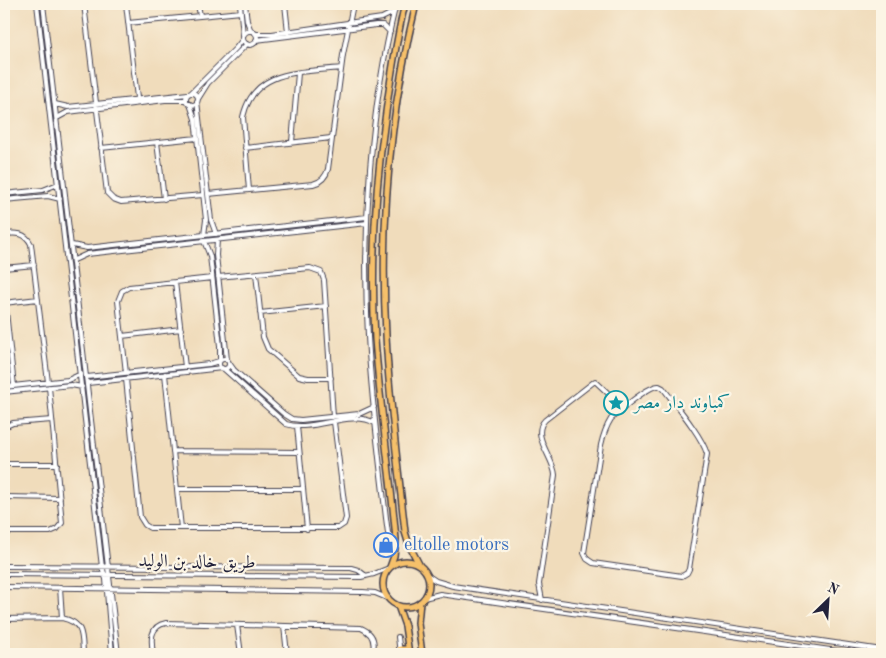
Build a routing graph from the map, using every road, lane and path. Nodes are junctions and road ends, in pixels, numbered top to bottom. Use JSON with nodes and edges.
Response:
{"nodes":[{"id":1,"x":37,"y":4,"type":"edge"},
{"id":2,"x":43,"y":4,"type":"edge"},
{"id":3,"x":84,"y":4,"type":"edge"},
{"id":4,"x":126,"y":4,"type":"edge"},
{"id":5,"x":198,"y":4,"type":"edge"},
{"id":6,"x":240,"y":4,"type":"edge"},
{"id":7,"x":245,"y":4,"type":"edge"},
{"id":8,"x":285,"y":4,"type":"edge"},
{"id":9,"x":353,"y":4,"type":"edge"},
{"id":10,"x":396,"y":4,"type":"edge"},
{"id":11,"x":405,"y":4,"type":"edge"},
{"id":12,"x":416,"y":4,"type":"edge"},
{"id":13,"x":241,"y":12,"type":"junction"},
{"id":14,"x":394,"y":12,"type":"junction"},
{"id":15,"x":200,"y":16,"type":"junction"},
{"id":16,"x":38,"y":20,"type":"junction"},
{"id":17,"x":45,"y":20,"type":"junction"},
{"id":18,"x":349,"y":22,"type":"junction"},
{"id":19,"x":128,"y":23,"type":"junction"},
{"id":20,"x":348,"y":28,"type":"junction"},
{"id":21,"x":251,"y":31,"type":"junction"},
{"id":22,"x":288,"y":32,"type":"junction"},
{"id":23,"x":390,"y":32,"type":"junction"},
{"id":24,"x":256,"y":34,"type":"junction"},
{"id":25,"x":243,"y":37,"type":"junction"},
{"id":26,"x":256,"y":40,"type":"junction"},
{"id":27,"x":247,"y":44,"type":"junction"},
{"id":28,"x":341,"y":68,"type":"junction"},
{"id":29,"x":298,"y":73,"type":"junction"},
{"id":30,"x":190,"y":93,"type":"junction"},
{"id":31,"x":137,"y":98,"type":"junction"},
{"id":32,"x":186,"y":100,"type":"junction"},
{"id":33,"x":197,"y":100,"type":"junction"},
{"id":34,"x":55,"y":104,"type":"junction"},
{"id":35,"x":190,"y":104,"type":"junction"},
{"id":36,"x":96,"y":106,"type":"junction"},
{"id":37,"x":57,"y":118,"type":"junction"},
{"id":38,"x":197,"y":138,"type":"junction"},
{"id":39,"x":331,"y":138,"type":"junction"},
{"id":40,"x":157,"y":142,"type":"junction"},
{"id":41,"x":292,"y":142,"type":"junction"},
{"id":42,"x":382,"y":142,"type":"junction"},
{"id":43,"x":392,"y":143,"type":"junction"},
{"id":44,"x":101,"y":148,"type":"junction"},
{"id":45,"x":244,"y":148,"type":"junction"},
{"id":46,"x":380,"y":160,"type":"junction"},
{"id":47,"x":390,"y":161,"type":"junction"},
{"id":48,"x":58,"y":184,"type":"junction"},
{"id":49,"x":248,"y":190,"type":"junction"},
{"id":50,"x":4,"y":194,"type":"edge"},
{"id":51,"x":206,"y":194,"type":"junction"},
{"id":52,"x":60,"y":199,"type":"junction"},
{"id":53,"x":164,"y":199,"type":"junction"},
{"id":54,"x":4,"y":200,"type":"edge"},
{"id":55,"x":67,"y":204,"type":"junction"},
{"id":56,"x":60,"y":205,"type":"junction"},
{"id":57,"x":367,"y":216,"type":"junction"},
{"id":58,"x":367,"y":223,"type":"junction"},
{"id":59,"x":4,"y":234,"type":"edge"},
{"id":60,"x":216,"y":234,"type":"junction"},
{"id":61,"x":204,"y":235,"type":"junction"},
{"id":62,"x":169,"y":239,"type":"junction"},
{"id":63,"x":217,"y":240,"type":"junction"},
{"id":64,"x":204,"y":241,"type":"junction"},
{"id":65,"x":72,"y":245,"type":"junction"},
{"id":66,"x":170,"y":245,"type":"junction"},
{"id":67,"x":102,"y":246,"type":"junction"},
{"id":68,"x":102,"y":252,"type":"junction"},
{"id":69,"x":74,"y":260,"type":"junction"},
{"id":70,"x":34,"y":264,"type":"junction"},
{"id":71,"x":4,"y":268,"type":"edge"},
{"id":72,"x":256,"y":274,"type":"junction"},
{"id":73,"x":218,"y":277,"type":"junction"},
{"id":74,"x":212,"y":278,"type":"junction"},
{"id":75,"x":175,"y":282,"type":"junction"},
{"id":76,"x":78,"y":298,"type":"junction"},
{"id":77,"x":38,"y":299,"type":"junction"},
{"id":78,"x":72,"y":299,"type":"junction"},
{"id":79,"x":4,"y":302,"type":"edge"},
{"id":80,"x":326,"y":306,"type":"junction"},
{"id":81,"x":260,"y":313,"type":"junction"},
{"id":82,"x":181,"y":329,"type":"junction"},
{"id":83,"x":122,"y":336,"type":"junction"},
{"id":84,"x":220,"y":360,"type":"junction"},
{"id":85,"x":228,"y":361,"type":"junction"},
{"id":86,"x":185,"y":367,"type":"junction"},
{"id":87,"x":223,"y":369,"type":"junction"},
{"id":88,"x":126,"y":373,"type":"junction"},
{"id":89,"x":80,"y":374,"type":"junction"},
{"id":90,"x":165,"y":374,"type":"junction"},
{"id":91,"x":87,"y":377,"type":"junction"},
{"id":92,"x":331,"y":378,"type":"junction"},
{"id":93,"x":126,"y":379,"type":"junction"},
{"id":94,"x":88,"y":383,"type":"junction"},
{"id":95,"x":48,"y":385,"type":"junction"},
{"id":96,"x":14,"y":386,"type":"junction"},
{"id":97,"x":4,"y":387,"type":"edge"},
{"id":98,"x":82,"y":387,"type":"junction"},
{"id":99,"x":4,"y":392,"type":"edge"},
{"id":100,"x":374,"y":407,"type":"junction"},
{"id":101,"x":624,"y":408,"type":"junction"},
{"id":102,"x":333,"y":419,"type":"junction"},
{"id":103,"x":52,"y":420,"type":"junction"},
{"id":104,"x":375,"y":423,"type":"junction"},
{"id":105,"x":297,"y":426,"type":"junction"},
{"id":106,"x":4,"y":427,"type":"edge"},
{"id":107,"x":88,"y":443,"type":"junction"},
{"id":108,"x":94,"y":443,"type":"junction"},
{"id":109,"x":173,"y":451,"type":"junction"},
{"id":110,"x":299,"y":452,"type":"junction"},
{"id":111,"x":4,"y":464,"type":"edge"},
{"id":112,"x":57,"y":464,"type":"junction"},
{"id":113,"x":177,"y":488,"type":"junction"},
{"id":114,"x":303,"y":489,"type":"junction"},
{"id":115,"x":4,"y":498,"type":"edge"},
{"id":116,"x":60,"y":498,"type":"junction"},
{"id":117,"x":181,"y":528,"type":"junction"},
{"id":118,"x":307,"y":529,"type":"junction"},
{"id":119,"x":4,"y":532,"type":"edge"},
{"id":120,"x":396,"y":544,"type":"junction"},
{"id":121,"x":4,"y":566,"type":"edge"},
{"id":122,"x":420,"y":566,"type":"junction"},
{"id":123,"x":102,"y":567,"type":"junction"},
{"id":124,"x":109,"y":567,"type":"junction"},
{"id":125,"x":389,"y":568,"type":"junction"},
{"id":126,"x":4,"y":574,"type":"edge"},
{"id":127,"x":107,"y":575,"type":"junction"},
{"id":128,"x":427,"y":575,"type":"junction"},
{"id":129,"x":366,"y":576,"type":"junction"},
{"id":130,"x":453,"y":586,"type":"junction"},
{"id":131,"x":4,"y":587,"type":"edge"},
{"id":132,"x":60,"y":587,"type":"junction"},
{"id":133,"x":109,"y":588,"type":"junction"},
{"id":134,"x":451,"y":596,"type":"junction"},
{"id":135,"x":387,"y":598,"type":"junction"},
{"id":136,"x":422,"y":600,"type":"junction"},
{"id":137,"x":542,"y":600,"type":"junction"},
{"id":138,"x":398,"y":606,"type":"junction"},
{"id":139,"x":62,"y":618,"type":"junction"},
{"id":140,"x":4,"y":619,"type":"edge"},
{"id":141,"x":237,"y":625,"type":"junction"},
{"id":142,"x":284,"y":626,"type":"junction"},
{"id":143,"x":398,"y":637,"type":"dead end"},
{"id":144,"x":882,"y":650,"type":"edge"},
{"id":145,"x":409,"y":651,"type":"edge"},
{"id":146,"x":400,"y":652,"type":"edge"},
{"id":147,"x":83,"y":654,"type":"edge"},
{"id":148,"x":112,"y":654,"type":"edge"},
{"id":149,"x":118,"y":654,"type":"edge"},
{"id":150,"x":153,"y":654,"type":"edge"},
{"id":151,"x":241,"y":654,"type":"edge"},
{"id":152,"x":287,"y":654,"type":"edge"},
{"id":153,"x":372,"y":654,"type":"edge"},
{"id":154,"x":422,"y":654,"type":"edge"},
{"id":155,"x":858,"y":654,"type":"edge"}],
"edges":[{"from":1,"to":16,"type":"street"},
{"from":2,"to":17,"type":"street"},
{"from":3,"to":36,"type":"street"},
{"from":4,"to":19,"type":"street"},
{"from":5,"to":15,"type":"street"},
{"from":6,"to":13,"type":"street"},
{"from":7,"to":21,"type":"street"},
{"from":8,"to":22,"type":"street"},
{"from":9,"to":18,"type":"street"},
{"from":10,"to":14,"type":"street"},
{"from":11,"to":42,"type":"main road"},
{"from":12,"to":43,"type":"main road"},
{"from":13,"to":15,"type":"street"},
{"from":13,"to":25,"type":"street"},
{"from":14,"to":18,"type":"street"},
{"from":14,"to":23,"type":"street"},
{"from":15,"to":19,"type":"street"},
{"from":16,"to":17,"type":"street"},
{"from":16,"to":48,"type":"street"},
{"from":17,"to":34,"type":"street"},
{"from":18,"to":20,"type":"street"},
{"from":18,"to":22,"type":"street"},
{"from":19,"to":31,"type":"street"},
{"from":20,"to":23,"type":"street"},
{"from":20,"to":26,"type":"street"},
{"from":20,"to":28,"type":"street"},
{"from":21,"to":24,"type":"street"},
{"from":21,"to":25,"type":"street"},
{"from":22,"to":24,"type":"street"},
{"from":23,"to":57,"type":"street"},
{"from":24,"to":26,"type":"street"},
{"from":25,"to":27,"type":"street"},
{"from":25,"to":30,"type":"street"},
{"from":26,"to":27,"type":"street"},
{"from":27,"to":33,"type":"street"},
{"from":28,"to":29,"type":"street"},
{"from":28,"to":39,"type":"street"},
{"from":29,"to":41,"type":"street"},
{"from":29,"to":45,"type":"street"},
{"from":30,"to":31,"type":"street"},
{"from":30,"to":32,"type":"street"},
{"from":30,"to":33,"type":"street"},
{"from":31,"to":36,"type":"street"},
{"from":32,"to":35,"type":"street"},
{"from":32,"to":36,"type":"street"},
{"from":33,"to":35,"type":"street"},
{"from":33,"to":51,"type":"street"},
{"from":34,"to":36,"type":"street"},
{"from":34,"to":37,"type":"street"},
{"from":35,"to":38,"type":"street"},
{"from":36,"to":37,"type":"street"},
{"from":36,"to":44,"type":"street"},
{"from":37,"to":55,"type":"street"},
{"from":38,"to":40,"type":"street"},
{"from":38,"to":51,"type":"street"},
{"from":39,"to":41,"type":"street"},
{"from":39,"to":49,"type":"street"},
{"from":40,"to":44,"type":"street"},
{"from":40,"to":53,"type":"street"},
{"from":41,"to":45,"type":"street"},
{"from":42,"to":43,"type":"main road"},
{"from":42,"to":46,"type":"main road"},
{"from":43,"to":47,"type":"main road"},
{"from":44,"to":53,"type":"street"},
{"from":45,"to":49,"type":"street"},
{"from":46,"to":47,"type":"main road"},
{"from":46,"to":120,"type":"main road"},
{"from":47,"to":122,"type":"main road"},
{"from":48,"to":50,"type":"street"},
{"from":48,"to":52,"type":"street"},
{"from":49,"to":51,"type":"street"},
{"from":51,"to":53,"type":"street"},
{"from":51,"to":60,"type":"street"},
{"from":51,"to":61,"type":"street"},
{"from":52,"to":54,"type":"street"},
{"from":52,"to":56,"type":"street"},
{"from":55,"to":56,"type":"street"},
{"from":55,"to":65,"type":"street"},
{"from":56,"to":78,"type":"street"},
{"from":57,"to":58,"type":"street"},
{"from":57,"to":60,"type":"street"},
{"from":58,"to":63,"type":"street"},
{"from":58,"to":100,"type":"street"},
{"from":59,"to":70,"type":"street"},
{"from":60,"to":61,"type":"street"},
{"from":61,"to":62,"type":"street"},
{"from":62,"to":66,"type":"street"},
{"from":62,"to":67,"type":"street"},
{"from":63,"to":64,"type":"street"},
{"from":63,"to":73,"type":"street"},
{"from":64,"to":66,"type":"street"},
{"from":64,"to":74,"type":"street"},
{"from":65,"to":67,"type":"street"},
{"from":65,"to":69,"type":"street"},
{"from":66,"to":68,"type":"street"},
{"from":67,"to":68,"type":"street"},
{"from":68,"to":69,"type":"street"},
{"from":69,"to":76,"type":"street"},
{"from":70,"to":71,"type":"street"},
{"from":70,"to":77,"type":"street"},
{"from":72,"to":73,"type":"street"},
{"from":72,"to":80,"type":"street"},
{"from":72,"to":81,"type":"street"},
{"from":73,"to":85,"type":"street"},
{"from":74,"to":75,"type":"street"},
{"from":74,"to":84,"type":"street"},
{"from":75,"to":82,"type":"street"},
{"from":75,"to":83,"type":"street"},
{"from":76,"to":78,"type":"street"},
{"from":76,"to":91,"type":"street"},
{"from":77,"to":79,"type":"street"},
{"from":77,"to":95,"type":"street"},
{"from":78,"to":89,"type":"street"},
{"from":79,"to":96,"type":"street"},
{"from":80,"to":81,"type":"street"},
{"from":80,"to":92,"type":"street"},
{"from":81,"to":92,"type":"street"},
{"from":82,"to":83,"type":"street"},
{"from":82,"to":86,"type":"street"},
{"from":83,"to":88,"type":"street"},
{"from":84,"to":85,"type":"street"},
{"from":84,"to":86,"type":"street"},
{"from":84,"to":87,"type":"street"},
{"from":85,"to":87,"type":"street"},
{"from":85,"to":102,"type":"street"},
{"from":86,"to":88,"type":"street"},
{"from":87,"to":90,"type":"street"},
{"from":87,"to":105,"type":"street"},
{"from":88,"to":91,"type":"street"},
{"from":89,"to":95,"type":"street"},
{"from":89,"to":98,"type":"street"},
{"from":90,"to":93,"type":"street"},
{"from":90,"to":109,"type":"street"},
{"from":91,"to":94,"type":"street"},
{"from":92,"to":102,"type":"street"},
{"from":93,"to":94,"type":"street"},
{"from":93,"to":117,"type":"street"},
{"from":94,"to":108,"type":"street"},
{"from":95,"to":96,"type":"street"},
{"from":95,"to":98,"type":"street"},
{"from":95,"to":99,"type":"street"},
{"from":95,"to":103,"type":"street"},
{"from":96,"to":97,"type":"street"},
{"from":98,"to":107,"type":"street"},
{"from":100,"to":102,"type":"street"},
{"from":100,"to":104,"type":"street"},
{"from":101,"to":101,"type":"street"},
{"from":101,"to":137,"type":"street"},
{"from":102,"to":104,"type":"street"},
{"from":102,"to":105,"type":"street"},
{"from":102,"to":118,"type":"street"},
{"from":103,"to":106,"type":"street"},
{"from":103,"to":112,"type":"street"},
{"from":104,"to":120,"type":"street"},
{"from":105,"to":110,"type":"street"},
{"from":107,"to":108,"type":"street"},
{"from":107,"to":123,"type":"street"},
{"from":108,"to":124,"type":"street"},
{"from":109,"to":110,"type":"street"},
{"from":109,"to":113,"type":"street"},
{"from":110,"to":114,"type":"street"},
{"from":111,"to":112,"type":"street"},
{"from":112,"to":116,"type":"street"},
{"from":113,"to":114,"type":"street"},
{"from":113,"to":117,"type":"street"},
{"from":114,"to":118,"type":"street"},
{"from":115,"to":116,"type":"street"},
{"from":116,"to":119,"type":"street"},
{"from":117,"to":118,"type":"street"},
{"from":120,"to":125,"type":"main road"},
{"from":121,"to":123,"type":"street"},
{"from":122,"to":125,"type":"main road"},
{"from":122,"to":128,"type":"main road"},
{"from":123,"to":124,"type":"street"},
{"from":123,"to":127,"type":"street"},
{"from":124,"to":127,"type":"street"},
{"from":124,"to":129,"type":"street"},
{"from":125,"to":129,"type":"street","name":"طريق خالد بن الوليد"},
{"from":125,"to":135,"type":"main road"},
{"from":126,"to":127,"type":"street","name":"طريق خالد بن الوليد"},
{"from":127,"to":129,"type":"street","name":"طريق خالد بن الوليد"},
{"from":127,"to":133,"type":"street"},
{"from":128,"to":130,"type":"street"},
{"from":128,"to":136,"type":"main road"},
{"from":130,"to":134,"type":"street"},
{"from":130,"to":137,"type":"street"},
{"from":131,"to":132,"type":"street","name":"طريق خالد بن الوليد"},
{"from":132,"to":133,"type":"street","name":"طريق خالد بن الوليد"},
{"from":132,"to":139,"type":"street"},
{"from":133,"to":135,"type":"street","name":"طريق خالد بن الوليد"},
{"from":133,"to":148,"type":"street"},
{"from":133,"to":149,"type":"street"},
{"from":134,"to":136,"type":"street"},
{"from":134,"to":155,"type":"street"},
{"from":135,"to":138,"type":"main road"},
{"from":136,"to":138,"type":"main road"},
{"from":136,"to":154,"type":"main road"},
{"from":137,"to":144,"type":"street"},
{"from":138,"to":145,"type":"main road"},
{"from":139,"to":140,"type":"street"},
{"from":139,"to":147,"type":"street"},
{"from":141,"to":142,"type":"street"},
{"from":141,"to":150,"type":"street"},
{"from":141,"to":151,"type":"street"},
{"from":142,"to":152,"type":"street"},
{"from":142,"to":153,"type":"street"},
{"from":143,"to":146,"type":"street"},
{"from":145,"to":146,"type":"main road"}]}
